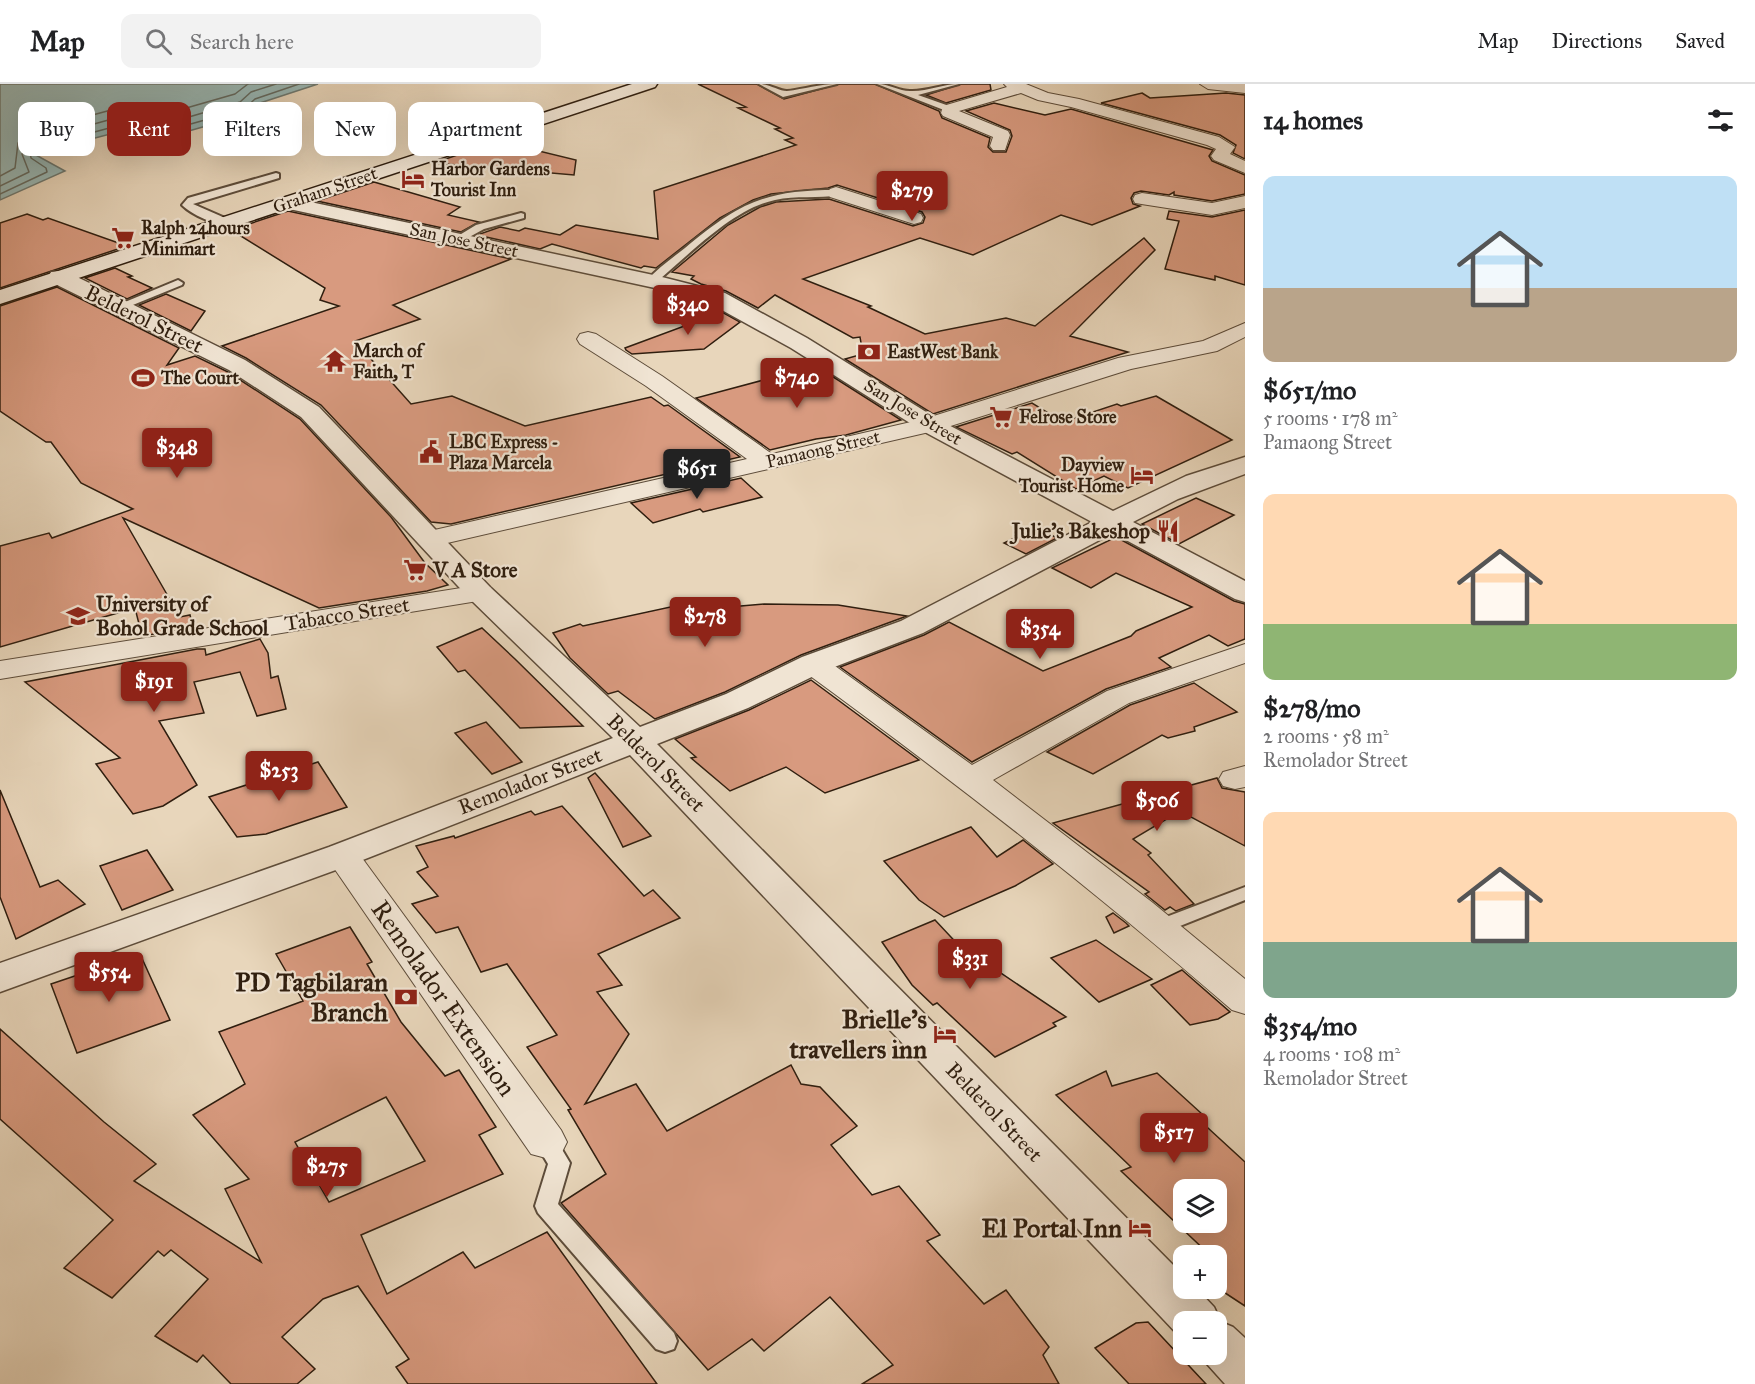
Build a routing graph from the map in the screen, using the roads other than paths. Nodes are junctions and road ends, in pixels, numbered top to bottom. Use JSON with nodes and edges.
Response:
{"nodes":[{"id":1,"x":649,"y":84,"type":"edge"},
{"id":2,"x":763,"y":84,"type":"edge"},
{"id":3,"x":833,"y":84,"type":"edge"},
{"id":4,"x":880,"y":84,"type":"edge"},
{"id":5,"x":955,"y":84,"type":"edge"},
{"id":6,"x":1208,"y":84,"type":"edge"},
{"id":7,"x":1017,"y":86,"type":"edge"},
{"id":8,"x":1245,"y":88,"type":"edge"},
{"id":9,"x":909,"y":94,"type":"junction"},
{"id":10,"x":949,"y":109,"type":"junction"},
{"id":11,"x":999,"y":146,"type":"dead end"},
{"id":12,"x":1245,"y":168,"type":"edge"},
{"id":13,"x":276,"y":176,"type":"dead end"},
{"id":14,"x":836,"y":193,"type":"joint"},
{"id":15,"x":1142,"y":199,"type":"dead end"},
{"id":16,"x":1245,"y":202,"type":"edge"},
{"id":17,"x":287,"y":203,"type":"junction"},
{"id":18,"x":522,"y":216,"type":"dead end"},
{"id":19,"x":914,"y":218,"type":"dead end"},
{"id":20,"x":228,"y":223,"type":"junction"},
{"id":21,"x":458,"y":239,"type":"junction"},
{"id":22,"x":60,"y":278,"type":"junction"},
{"id":23,"x":651,"y":281,"type":"junction"},
{"id":24,"x":178,"y":283,"type":"dead end"},
{"id":25,"x":0,"y":297,"type":"edge"},
{"id":26,"x":118,"y":307,"type":"junction"},
{"id":27,"x":1245,"y":329,"type":"edge"},
{"id":28,"x":588,"y":339,"type":"dead end"},
{"id":29,"x":930,"y":425,"type":"junction"},
{"id":30,"x":766,"y":461,"type":"junction"},
{"id":31,"x":1245,"y":465,"type":"edge"},
{"id":32,"x":1112,"y":522,"type":"junction"},
{"id":33,"x":430,"y":539,"type":"junction"},
{"id":34,"x":480,"y":593,"type":"junction"},
{"id":35,"x":1245,"y":593,"type":"edge"},
{"id":36,"x":1245,"y":652,"type":"edge"},
{"id":37,"x":813,"y":664,"type":"junction"},
{"id":38,"x":0,"y":670,"type":"edge"},
{"id":39,"x":634,"y":740,"type":"junction"},
{"id":40,"x":972,"y":778,"type":"junction"},
{"id":41,"x":342,"y":855,"type":"junction"},
{"id":42,"x":1245,"y":893,"type":"edge"},
{"id":43,"x":1160,"y":927,"type":"junction"},
{"id":44,"x":0,"y":978,"type":"edge"},
{"id":45,"x":1245,"y":1000,"type":"edge"},
{"id":46,"x":546,"y":1142,"type":"joint"},
{"id":47,"x":1186,"y":1311,"type":"edge"},
{"id":48,"x":665,"y":1341,"type":"dead end"},
{"id":49,"x":1227,"y":1353,"type":"edge"},
{"id":50,"x":1245,"y":1371,"type":"edge"}],
"edges":[{"from":1,"to":17,"type":"street","name":"Graham Street"},
{"from":2,"to":3,"type":"lane"},
{"from":4,"to":9,"type":"lane"},
{"from":5,"to":9,"type":"lane"},
{"from":6,"to":8,"type":"street"},
{"from":7,"to":10,"type":"street"},
{"from":7,"to":12,"type":"street"},
{"from":9,"to":10,"type":"lane"},
{"from":10,"to":11,"type":"street"},
{"from":13,"to":20,"type":"lane"},
{"from":14,"to":19,"type":"street"},
{"from":14,"to":23,"type":"lane"},
{"from":15,"to":16,"type":"street"},
{"from":17,"to":20,"type":"street","name":"Graham Street"},
{"from":17,"to":21,"type":"street","name":"San Jose Street"},
{"from":18,"to":21,"type":"lane"},
{"from":20,"to":22,"type":"street","name":"Graham Street"},
{"from":21,"to":23,"type":"street","name":"San Jose Street"},
{"from":22,"to":25,"type":"street","name":"Graham Street"},
{"from":22,"to":26,"type":"street","name":"Belderol Street"},
{"from":23,"to":29,"type":"street","name":"San Jose Street"},
{"from":24,"to":26,"type":"lane"},
{"from":26,"to":33,"type":"street","name":"Belderol Street"},
{"from":27,"to":29,"type":"street","name":"Pamaong Street"},
{"from":28,"to":30,"type":"street"},
{"from":29,"to":30,"type":"street","name":"Pamaong Street"},
{"from":29,"to":32,"type":"street","name":"San Jose Street"},
{"from":30,"to":33,"type":"street","name":"Pamaong Street"},
{"from":31,"to":32,"type":"street","name":"Remolador Street"},
{"from":32,"to":35,"type":"street","name":"San Jose Street"},
{"from":32,"to":37,"type":"street","name":"Remolador Street"},
{"from":33,"to":34,"type":"street","name":"Belderol Street"},
{"from":34,"to":38,"type":"street","name":"Tabacco Street"},
{"from":34,"to":39,"type":"street","name":"Belderol Street"},
{"from":36,"to":40,"type":"street"},
{"from":37,"to":39,"type":"street","name":"Remolador Street"},
{"from":37,"to":40,"type":"street"},
{"from":39,"to":41,"type":"street","name":"Remolador Street"},
{"from":39,"to":47,"type":"street","name":"Belderol Street"},
{"from":40,"to":43,"type":"street"},
{"from":41,"to":44,"type":"street","name":"Remolador Street"},
{"from":41,"to":46,"type":"street","name":"Remolador Extension"},
{"from":42,"to":43,"type":"lane"},
{"from":43,"to":45,"type":"street"},
{"from":46,"to":48,"type":"lane"},
{"from":49,"to":50,"type":"street"}]}
